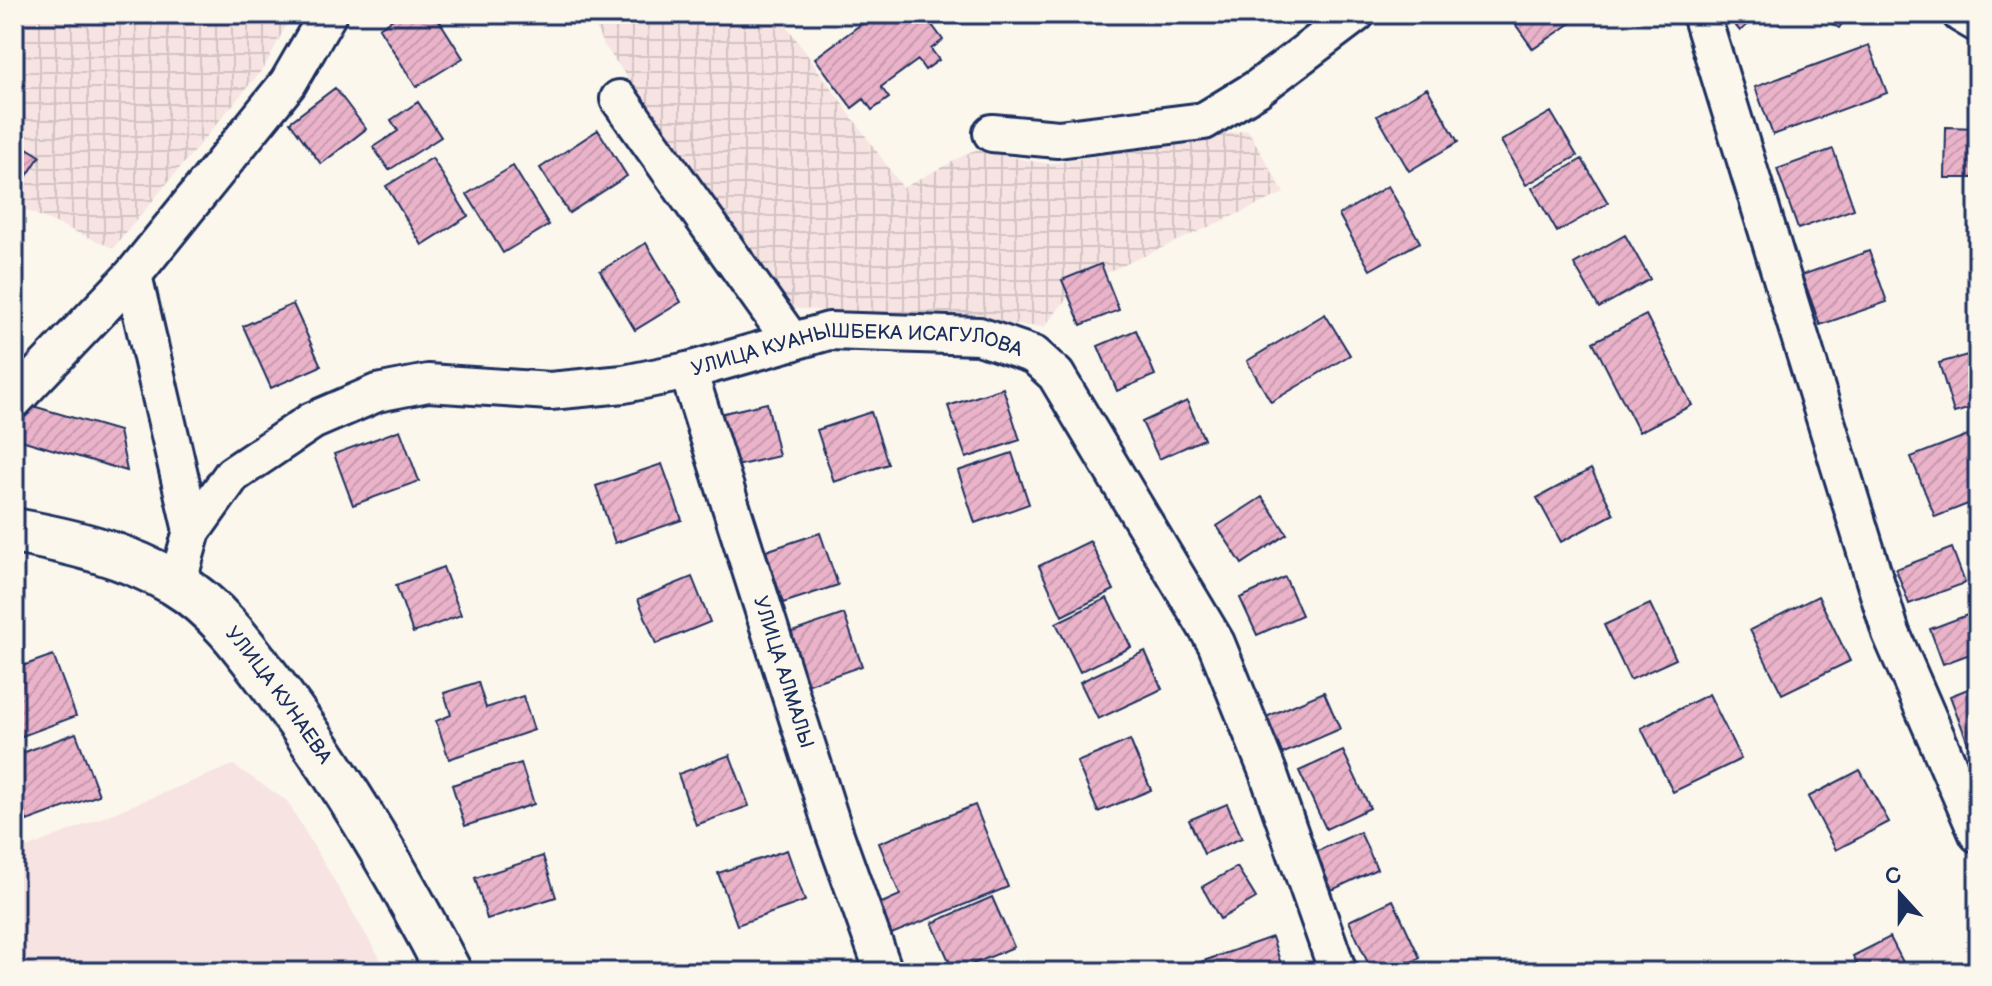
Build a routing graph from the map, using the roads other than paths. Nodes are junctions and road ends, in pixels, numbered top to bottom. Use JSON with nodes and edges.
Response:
{"nodes":[{"id":1,"x":328,"y":14,"type":"edge"},
{"id":2,"x":1356,"y":14,"type":"edge"},
{"id":3,"x":1701,"y":14,"type":"edge"},
{"id":4,"x":1961,"y":14,"type":"edge"},
{"id":5,"x":1978,"y":24,"type":"edge"},
{"id":6,"x":619,"y":99,"type":"dead end"},
{"id":7,"x":992,"y":133,"type":"dead end"},
{"id":8,"x":133,"y":275,"type":"junction"},
{"id":9,"x":792,"y":342,"type":"junction"},
{"id":10,"x":688,"y":371,"type":"junction"},
{"id":11,"x":14,"y":400,"type":"edge"},
{"id":12,"x":14,"y":531,"type":"edge"},
{"id":13,"x":192,"y":531,"type":"junction"},
{"id":14,"x":177,"y":584,"type":"junction"},
{"id":15,"x":1978,"y":834,"type":"edge"},
{"id":16,"x":449,"y":972,"type":"edge"},
{"id":17,"x":884,"y":972,"type":"edge"},
{"id":18,"x":1338,"y":972,"type":"edge"}],
"edges":[{"from":1,"to":8,"type":"street"},
{"from":2,"to":7,"type":"street"},
{"from":3,"to":15,"type":"street"},
{"from":4,"to":5,"type":"street"},
{"from":6,"to":9,"type":"street"},
{"from":8,"to":11,"type":"street"},
{"from":8,"to":13,"type":"street"},
{"from":9,"to":10,"type":"street","name":"УЛИЦА КУАНЫШБЕКА ИСАГУЛОВА"},
{"from":9,"to":18,"type":"street","name":"УЛИЦА КУАНЫШБЕКА ИСАГУЛОВА"},
{"from":10,"to":13,"type":"street","name":"УЛИЦА КУАНЫШБЕКА ИСАГУЛОВА"},
{"from":10,"to":17,"type":"street","name":"УЛИЦА АЛМАЛЫ"},
{"from":12,"to":14,"type":"main road","name":"УЛИЦА КУНАЕВА"},
{"from":13,"to":14,"type":"street","name":"УЛИЦА КУАНЫШБЕКА ИСАГУЛОВА"},
{"from":14,"to":16,"type":"main road","name":"УЛИЦА КУНАЕВА"}]}
